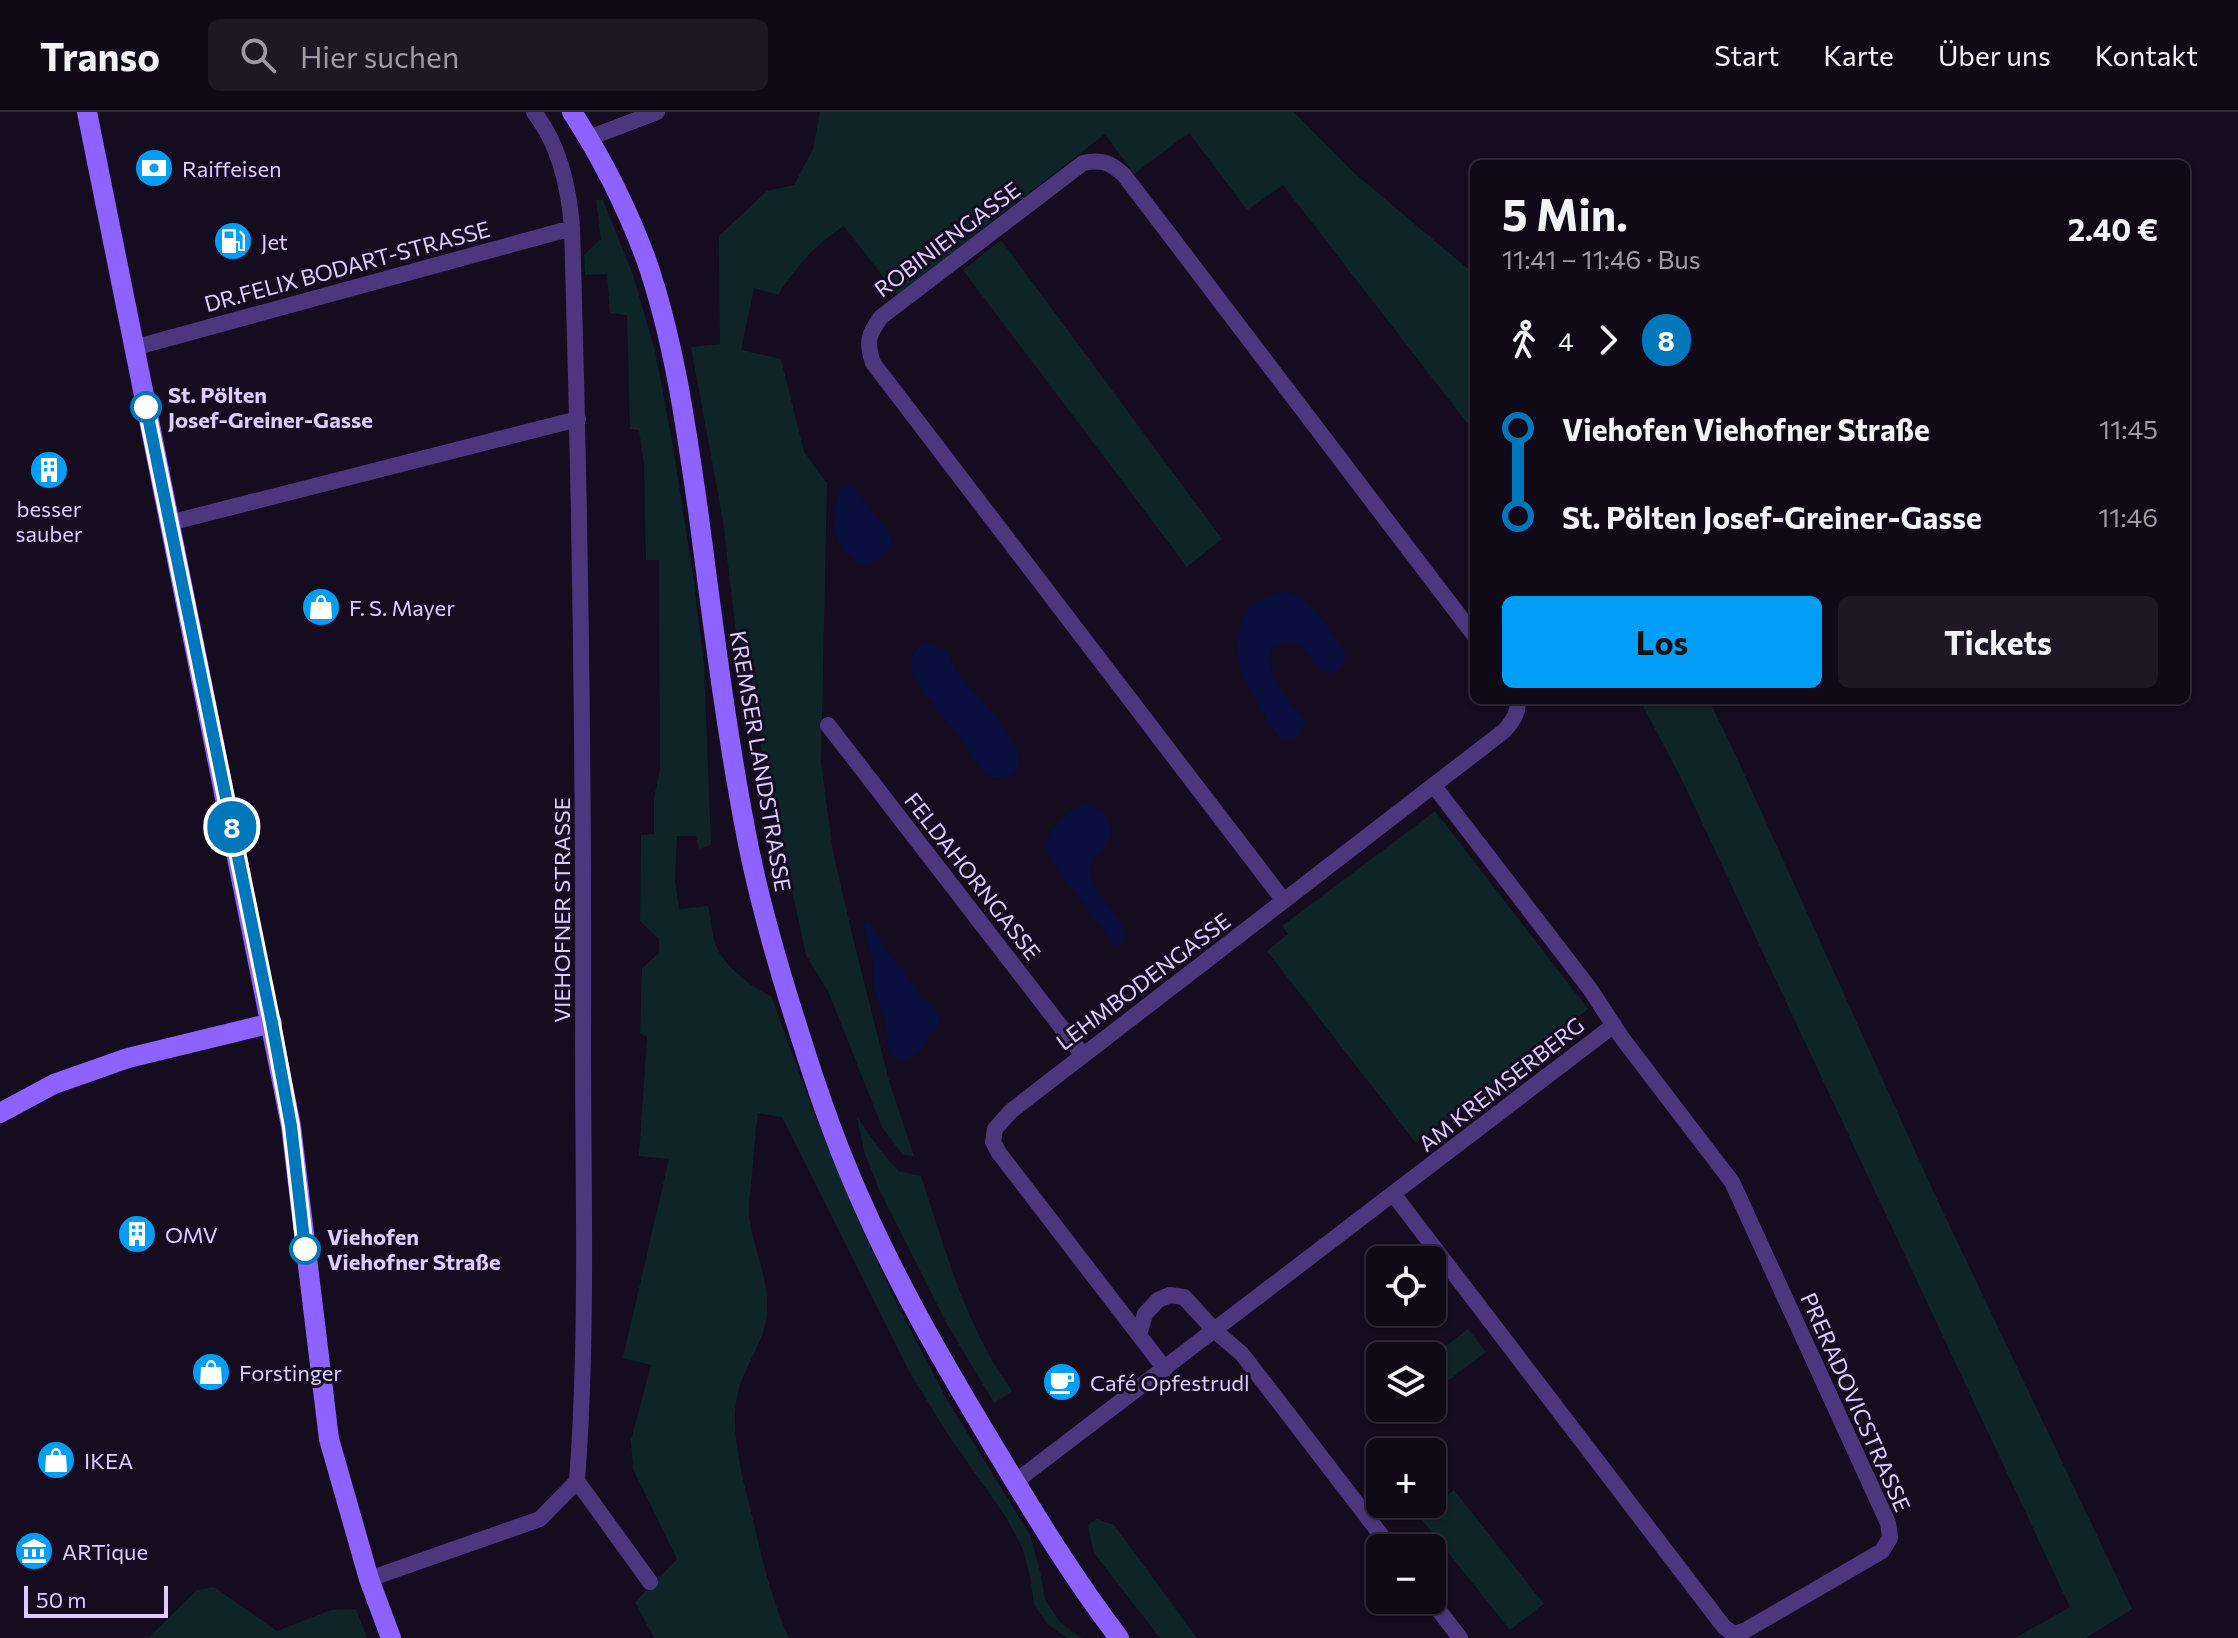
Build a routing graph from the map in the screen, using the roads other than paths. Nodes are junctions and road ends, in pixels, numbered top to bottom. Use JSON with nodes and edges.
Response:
{"nodes":[{"id":1,"x":87,"y":112,"type":"edge"},
{"id":2,"x":534,"y":112,"type":"edge"},
{"id":3,"x":572,"y":112,"type":"edge"},
{"id":4,"x":657,"y":112,"type":"edge"},
{"id":5,"x":589,"y":138,"type":"junction"},
{"id":6,"x":572,"y":228,"type":"junction"},
{"id":7,"x":133,"y":348,"type":"junction"},
{"id":8,"x":578,"y":419,"type":"junction"},
{"id":9,"x":169,"y":523,"type":"junction"},
{"id":10,"x":1470,"y":630,"type":"edge"},
{"id":11,"x":1518,"y":705,"type":"edge"},
{"id":12,"x":828,"y":725,"type":"dead end"},
{"id":13,"x":1434,"y":786,"type":"junction"},
{"id":14,"x":1284,"y":901,"type":"junction"},
{"id":15,"x":272,"y":1023,"type":"junction"},
{"id":16,"x":1614,"y":1025,"type":"junction"},
{"id":17,"x":1082,"y":1054,"type":"junction"},
{"id":18,"x":0,"y":1113,"type":"edge"},
{"id":19,"x":1394,"y":1195,"type":"junction"},
{"id":20,"x":1215,"y":1331,"type":"junction"},
{"id":21,"x":1139,"y":1335,"type":"junction"},
{"id":22,"x":1165,"y":1369,"type":"junction"},
{"id":23,"x":577,"y":1481,"type":"junction"},
{"id":24,"x":1015,"y":1482,"type":"junction"},
{"id":25,"x":1380,"y":1534,"type":"edge"},
{"id":26,"x":369,"y":1579,"type":"junction"},
{"id":27,"x":650,"y":1582,"type":"dead end"},
{"id":28,"x":1442,"y":1614,"type":"edge"},
{"id":29,"x":391,"y":1638,"type":"edge"},
{"id":30,"x":1119,"y":1638,"type":"edge"},
{"id":31,"x":1460,"y":1638,"type":"edge"}],
"edges":[{"from":1,"to":7,"type":"main road"},
{"from":2,"to":6,"type":"street","name":"VIEHOFNER STRASSE"},
{"from":3,"to":5,"type":"main road","name":"KREMSER LANDSTRASSE"},
{"from":4,"to":5,"type":"street"},
{"from":5,"to":24,"type":"main road","name":"KREMSER LANDSTRASSE"},
{"from":6,"to":7,"type":"street","name":"DR.FELIX BODART-STRASSE"},
{"from":6,"to":8,"type":"street","name":"VIEHOFNER STRASSE"},
{"from":7,"to":9,"type":"main road"},
{"from":8,"to":9,"type":"street"},
{"from":8,"to":23,"type":"street","name":"VIEHOFNER STRASSE"},
{"from":9,"to":15,"type":"main road"},
{"from":10,"to":14,"type":"street","name":"ROBINIENGASSE"},
{"from":11,"to":13,"type":"street","name":"LEHMBODENGASSE"},
{"from":12,"to":17,"type":"street","name":"FELDAHORNGASSE"},
{"from":13,"to":14,"type":"street","name":"LEHMBODENGASSE"},
{"from":13,"to":16,"type":"street","name":"AM KREMSERBERG"},
{"from":14,"to":17,"type":"street","name":"LEHMBODENGASSE"},
{"from":15,"to":18,"type":"main road"},
{"from":15,"to":26,"type":"main road"},
{"from":16,"to":19,"type":"street","name":"AM KREMSERBERG"},
{"from":16,"to":19,"type":"street","name":"PRERADOVICSTRASSE"},
{"from":17,"to":21,"type":"street","name":"LEHMBODENGASSE"},
{"from":19,"to":20,"type":"street","name":"AM KREMSERBERG"},
{"from":20,"to":21,"type":"street"},
{"from":20,"to":22,"type":"street","name":"AM KREMSERBERG"},
{"from":20,"to":25,"type":"street"},
{"from":21,"to":22,"type":"street"},
{"from":22,"to":24,"type":"street","name":"AM KREMSERBERG"},
{"from":23,"to":26,"type":"street"},
{"from":23,"to":27,"type":"street"},
{"from":24,"to":30,"type":"main road","name":"KREMSER LANDSTRASSE"},
{"from":26,"to":29,"type":"main road"},
{"from":28,"to":31,"type":"street"}]}
